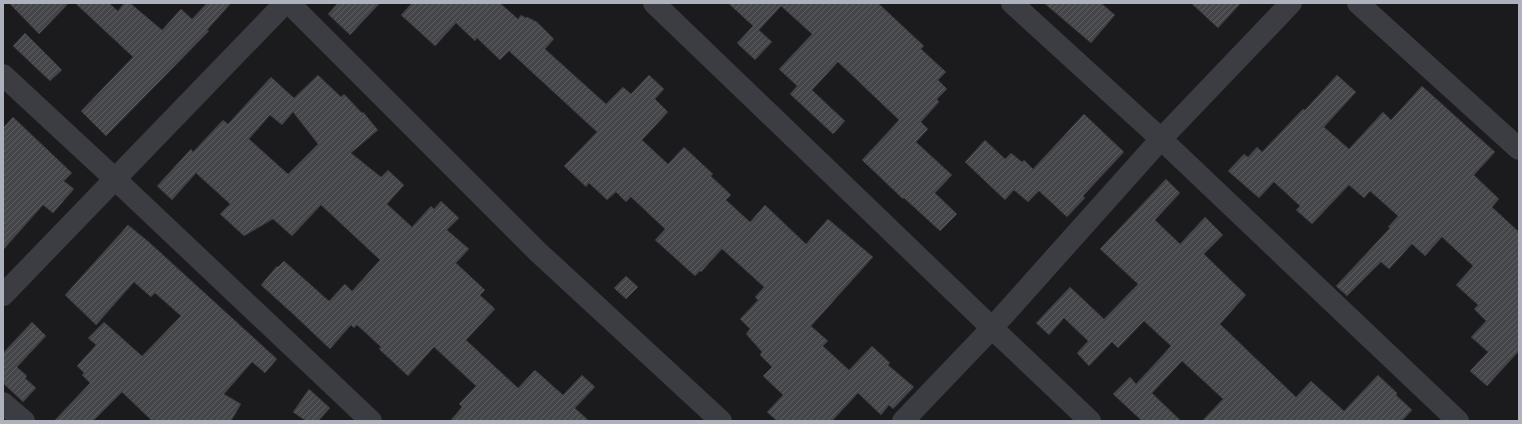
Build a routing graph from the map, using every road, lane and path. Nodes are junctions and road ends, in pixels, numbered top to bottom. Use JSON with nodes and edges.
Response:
{"nodes":[{"id":1,"x":285,"y":3,"type":"edge"},
{"id":2,"x":290,"y":3,"type":"edge"},
{"id":3,"x":654,"y":3,"type":"edge"},
{"id":4,"x":1012,"y":3,"type":"edge"},
{"id":5,"x":1291,"y":3,"type":"edge"},
{"id":6,"x":1358,"y":3,"type":"edge"},
{"id":7,"x":3,"y":74,"type":"edge"},
{"id":8,"x":1161,"y":139,"type":"junction"},
{"id":9,"x":1519,"y":149,"type":"edge"},
{"id":10,"x":115,"y":179,"type":"junction"},
{"id":11,"x":3,"y":295,"type":"edge"},
{"id":12,"x":992,"y":328,"type":"junction"},
{"id":13,"x":3,"y":403,"type":"edge"},
{"id":14,"x":24,"y":421,"type":"edge"},
{"id":15,"x":370,"y":421,"type":"edge"},
{"id":16,"x":721,"y":421,"type":"edge"},
{"id":17,"x":903,"y":421,"type":"edge"},
{"id":18,"x":1090,"y":421,"type":"edge"},
{"id":19,"x":1458,"y":421,"type":"edge"}],
"edges":[{"from":1,"to":10,"type":"street"},
{"from":2,"to":16,"type":"street"},
{"from":3,"to":12,"type":"street"},
{"from":4,"to":8,"type":"street"},
{"from":5,"to":8,"type":"street"},
{"from":6,"to":9,"type":"street"},
{"from":7,"to":10,"type":"street"},
{"from":8,"to":12,"type":"street"},
{"from":8,"to":19,"type":"street"},
{"from":10,"to":11,"type":"street"},
{"from":10,"to":15,"type":"street"},
{"from":12,"to":17,"type":"street"},
{"from":12,"to":18,"type":"street"},
{"from":13,"to":14,"type":"street"}]}
